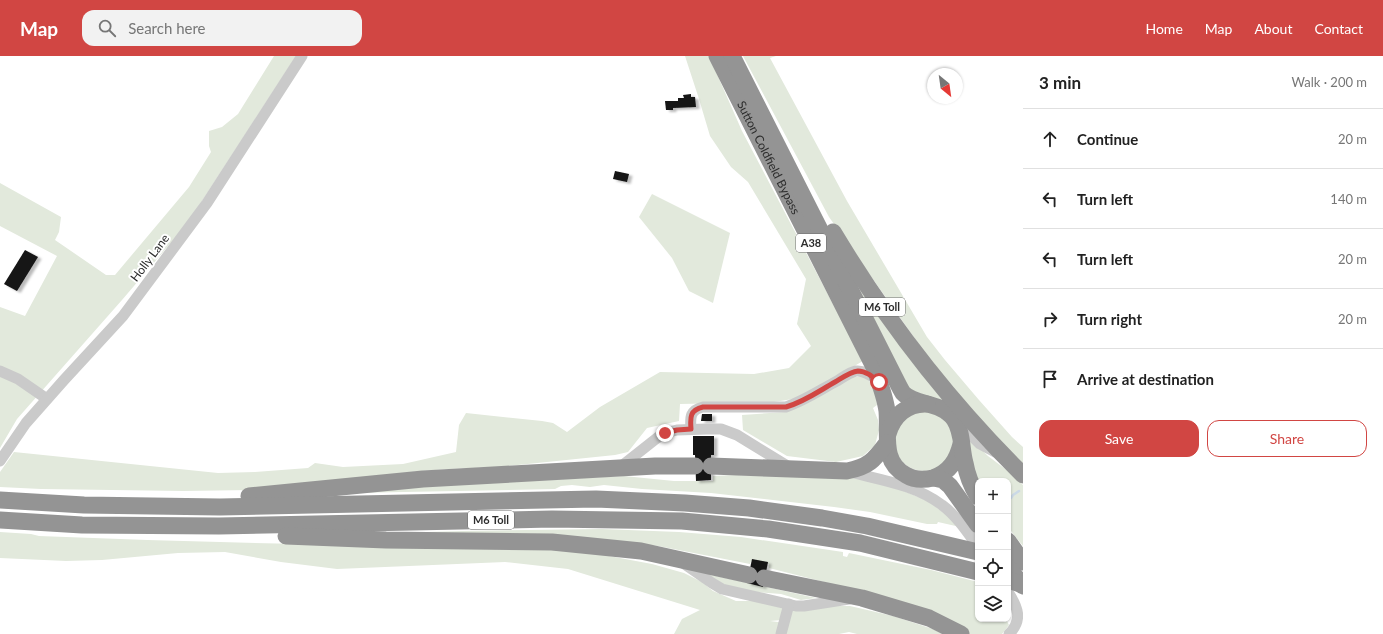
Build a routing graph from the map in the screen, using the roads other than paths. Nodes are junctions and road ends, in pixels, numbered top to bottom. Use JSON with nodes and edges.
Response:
{"nodes":[{"id":1,"x":302,"y":56,"type":"edge"},
{"id":2,"x":717,"y":56,"type":"edge"},
{"id":3,"x":732,"y":56,"type":"edge"},
{"id":4,"x":765,"y":121,"type":"junction"},
{"id":5,"x":0,"y":371,"type":"edge"},
{"id":6,"x":879,"y":382,"type":"junction"},
{"id":7,"x":47,"y":399,"type":"junction"},
{"id":8,"x":931,"y":405,"type":"junction"},
{"id":9,"x":953,"y":417,"type":"junction"},
{"id":10,"x":691,"y":429,"type":"junction"},
{"id":11,"x":887,"y":440,"type":"junction"},
{"id":12,"x":961,"y":444,"type":"junction"},
{"id":13,"x":1005,"y":458,"type":"junction"},
{"id":14,"x":0,"y":461,"type":"edge"},
{"id":15,"x":619,"y":468,"type":"junction"},
{"id":16,"x":791,"y":469,"type":"junction"},
{"id":17,"x":847,"y":471,"type":"junction"},
{"id":18,"x":1023,"y":475,"type":"edge"},
{"id":19,"x":934,"y":478,"type":"junction"},
{"id":20,"x":975,"y":491,"type":"edge"},
{"id":21,"x":0,"y":500,"type":"edge"},
{"id":22,"x":84,"y":505,"type":"junction"},
{"id":23,"x":0,"y":520,"type":"edge"},
{"id":24,"x":975,"y":521,"type":"edge"},
{"id":25,"x":82,"y":525,"type":"junction"},
{"id":26,"x":1011,"y":545,"type":"edge"},
{"id":27,"x":975,"y":550,"type":"edge"},
{"id":28,"x":676,"y":558,"type":"junction"},
{"id":29,"x":1011,"y":561,"type":"edge"},
{"id":30,"x":1023,"y":563,"type":"edge"},
{"id":31,"x":975,"y":571,"type":"edge"},
{"id":32,"x":1011,"y":571,"type":"edge"},
{"id":33,"x":1011,"y":581,"type":"edge"},
{"id":34,"x":1023,"y":585,"type":"edge"},
{"id":35,"x":1011,"y":596,"type":"edge"},
{"id":36,"x":862,"y":598,"type":"junction"},
{"id":37,"x":789,"y":604,"type":"junction"},
{"id":38,"x":781,"y":634,"type":"edge"},
{"id":39,"x":961,"y":634,"type":"edge"},
{"id":40,"x":1009,"y":634,"type":"edge"}],
"edges":[{"from":1,"to":7,"type":"street","name":"Holly Lane"},
{"from":2,"to":6,"type":"highway","name":"Sutton Coldfield Bypass","number":"A38"},
{"from":3,"to":4,"type":"highway","name":"Sutton Coldfield Bypass","number":"A38"},
{"from":4,"to":8,"type":"highway","name":"Sutton Coldfield Bypass","number":"A38"},
{"from":4,"to":13,"type":"highway","number":"M6 Toll"},
{"from":5,"to":7,"type":"street"},
{"from":6,"to":10,"type":"street"},
{"from":6,"to":11,"type":"highway","name":"Sutton Coldfield Bypass","number":"A38"},
{"from":7,"to":14,"type":"street","name":"Holly Lane"},
{"from":8,"to":9,"type":"highway","name":"Sutton Coldfield Bypass","number":"A38"},
{"from":8,"to":11,"type":"highway"},
{"from":9,"to":12,"type":"highway"},
{"from":9,"to":13,"type":"street"},
{"from":10,"to":15,"type":"street"},
{"from":10,"to":16,"type":"street"},
{"from":11,"to":17,"type":"highway"},
{"from":11,"to":19,"type":"highway","name":"Sutton Coldfield Bypass","number":"A38"},
{"from":12,"to":19,"type":"highway"},
{"from":12,"to":20,"type":"highway"},
{"from":13,"to":18,"type":"highway","number":"M6 Toll"},
{"from":15,"to":16,"type":"highway"},
{"from":15,"to":22,"type":"highway"},
{"from":16,"to":17,"type":"highway"},
{"from":17,"to":27,"type":"street"},
{"from":19,"to":24,"type":"highway","name":"Sutton Coldfield Bypass","number":"A38"},
{"from":21,"to":22,"type":"highway","number":"M6 Toll"},
{"from":22,"to":27,"type":"highway","number":"M6 Toll"},
{"from":23,"to":25,"type":"highway","number":"M6 Toll"},
{"from":25,"to":28,"type":"highway","number":"M6 Toll"},
{"from":25,"to":31,"type":"highway","number":"M6 Toll"},
{"from":26,"to":30,"type":"highway"},
{"from":28,"to":36,"type":"highway","number":"M6 Toll"},
{"from":28,"to":37,"type":"street"},
{"from":29,"to":30,"type":"highway"},
{"from":32,"to":34,"type":"highway"},
{"from":33,"to":34,"type":"highway","bridge":true},
{"from":35,"to":40,"type":"street"},
{"from":36,"to":37,"type":"street"},
{"from":36,"to":39,"type":"highway","number":"M6 Toll"},
{"from":37,"to":38,"type":"street"}]}
